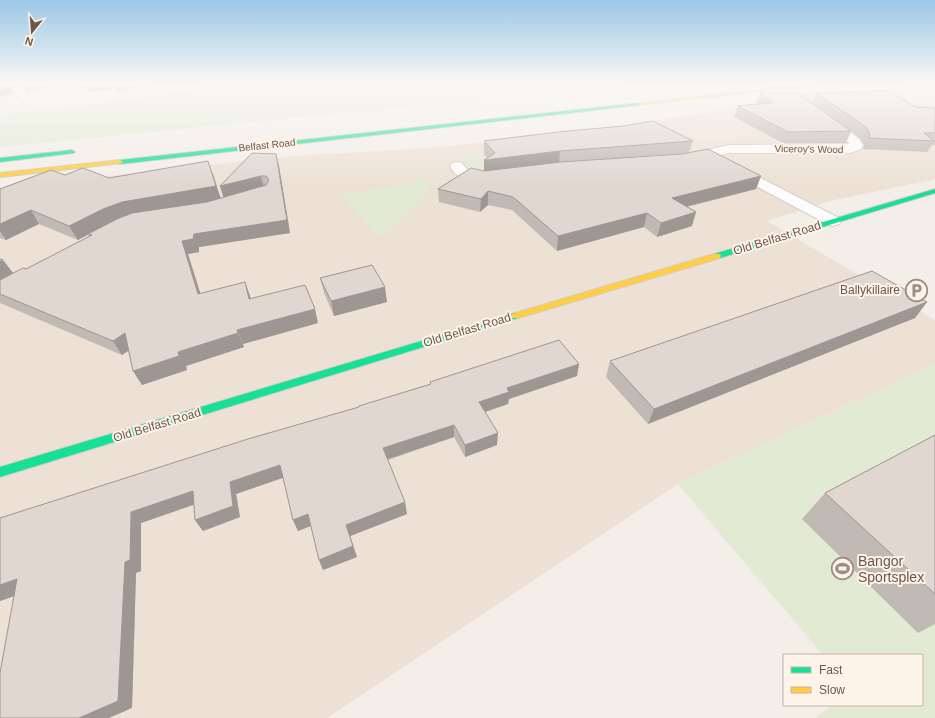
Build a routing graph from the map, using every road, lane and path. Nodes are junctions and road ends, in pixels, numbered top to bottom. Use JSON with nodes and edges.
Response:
{"nodes":[{"id":1,"x":518,"y":118,"type":"edge"},
{"id":2,"x":822,"y":118,"type":"edge"},
{"id":3,"x":84,"y":151,"type":"dead end"},
{"id":4,"x":710,"y":155,"type":"junction"},
{"id":5,"x":0,"y":160,"type":"edge"},
{"id":6,"x":671,"y":161,"type":"edge"},
{"id":7,"x":457,"y":166,"type":"dead end"},
{"id":8,"x":0,"y":175,"type":"edge"},
{"id":9,"x":503,"y":176,"type":"edge"},
{"id":10,"x":935,"y":191,"type":"edge"},
{"id":11,"x":832,"y":221,"type":"junction"},
{"id":12,"x":0,"y":472,"type":"edge"}],
"edges":[{"from":1,"to":8,"type":"main road","name":"Belfast Road"},
{"from":2,"to":4,"type":"street","name":"Viceroy's Wood"},
{"from":3,"to":5,"type":"main road"},
{"from":4,"to":6,"type":"street","name":"Viceroy's Wood"},
{"from":4,"to":11,"type":"street"},
{"from":7,"to":9,"type":"street"},
{"from":10,"to":11,"type":"main road","name":"Old Belfast Road"},
{"from":11,"to":12,"type":"main road","name":"Old Belfast Road"}]}
